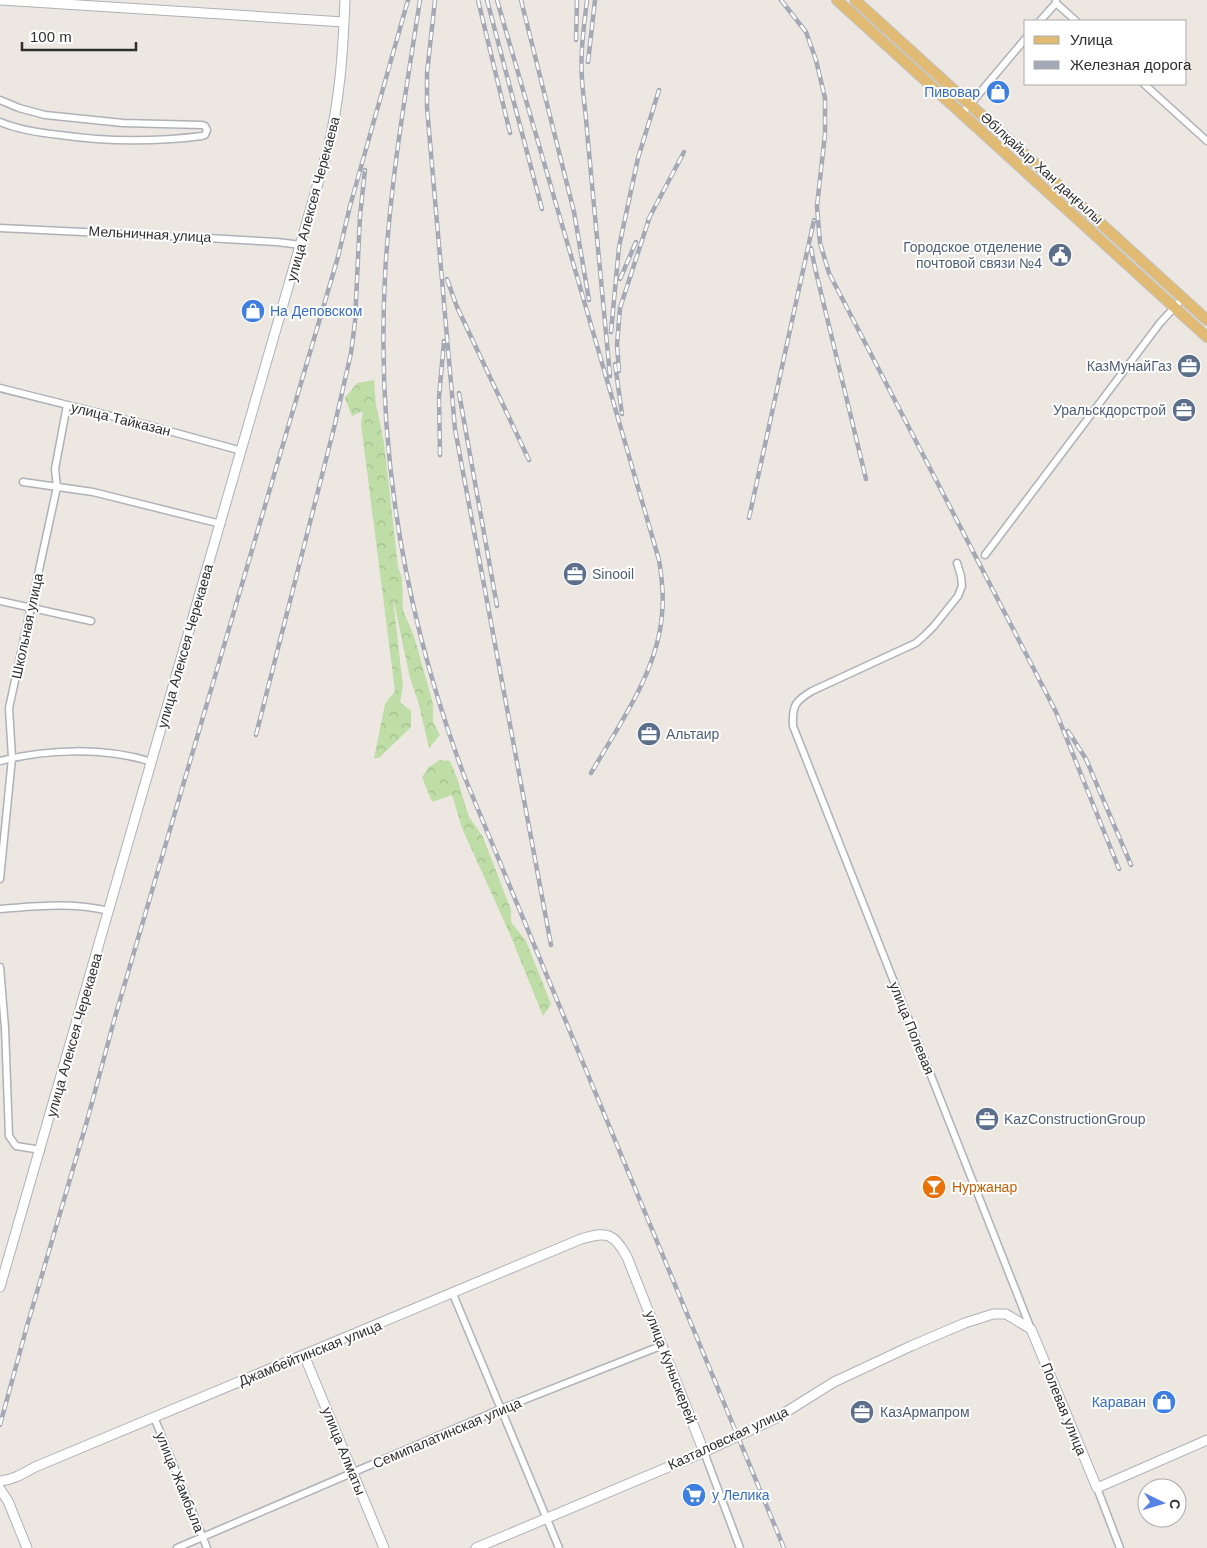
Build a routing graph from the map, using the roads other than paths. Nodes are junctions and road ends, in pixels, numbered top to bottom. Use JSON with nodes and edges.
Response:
{"nodes":[{"id":1,"x":1,"y":0,"type":"edge"},
{"id":2,"x":345,"y":0,"type":"edge"},
{"id":3,"x":837,"y":0,"type":"edge"},
{"id":4,"x":855,"y":0,"type":"edge"},
{"id":5,"x":1056,"y":1,"type":"edge"},
{"id":6,"x":56,"y":2,"type":"edge"},
{"id":7,"x":1041,"y":20,"type":"edge"},
{"id":8,"x":1075,"y":20,"type":"edge"},
{"id":9,"x":344,"y":22,"type":"junction"},
{"id":10,"x":1024,"y":40,"type":"edge"},
{"id":11,"x":1145,"y":85,"type":"edge"},
{"id":12,"x":0,"y":100,"type":"edge"},
{"id":13,"x":970,"y":105,"type":"junction"},
{"id":14,"x":962,"y":114,"type":"junction"},
{"id":15,"x":0,"y":122,"type":"edge"},
{"id":16,"x":1207,"y":141,"type":"edge"},
{"id":17,"x":0,"y":228,"type":"edge"},
{"id":18,"x":300,"y":246,"type":"junction"},
{"id":19,"x":1183,"y":298,"type":"junction"},
{"id":20,"x":1175,"y":307,"type":"junction"},
{"id":21,"x":1207,"y":320,"type":"edge"},
{"id":22,"x":1207,"y":337,"type":"edge"},
{"id":23,"x":0,"y":388,"type":"edge"},
{"id":24,"x":67,"y":405,"type":"junction"},
{"id":25,"x":242,"y":451,"type":"junction"},
{"id":26,"x":23,"y":482,"type":"dead end"},
{"id":27,"x":57,"y":487,"type":"junction"},
{"id":28,"x":221,"y":524,"type":"junction"},
{"id":29,"x":986,"y":555,"type":"dead end"},
{"id":30,"x":956,"y":563,"type":"dead end"},
{"id":31,"x":0,"y":601,"type":"edge"},
{"id":32,"x":30,"y":608,"type":"junction"},
{"id":33,"x":91,"y":621,"type":"dead end"},
{"id":34,"x":12,"y":758,"type":"junction"},
{"id":35,"x":0,"y":761,"type":"edge"},
{"id":36,"x":152,"y":762,"type":"junction"},
{"id":37,"x":0,"y":880,"type":"edge"},
{"id":38,"x":0,"y":909,"type":"edge"},
{"id":39,"x":109,"y":911,"type":"junction"},
{"id":40,"x":0,"y":967,"type":"edge"},
{"id":41,"x":40,"y":1150,"type":"junction"},
{"id":42,"x":620,"y":1243,"type":"joint"},
{"id":43,"x":0,"y":1287,"type":"edge"},
{"id":44,"x":453,"y":1294,"type":"junction"},
{"id":45,"x":1031,"y":1329,"type":"junction"},
{"id":46,"x":663,"y":1345,"type":"junction"},
{"id":47,"x":304,"y":1355,"type":"junction"},
{"id":48,"x":501,"y":1409,"type":"junction"},
{"id":49,"x":154,"y":1417,"type":"junction"},
{"id":50,"x":1207,"y":1440,"type":"edge"},
{"id":51,"x":704,"y":1452,"type":"junction"},
{"id":52,"x":352,"y":1473,"type":"junction"},
{"id":53,"x":0,"y":1481,"type":"edge"},
{"id":54,"x":1097,"y":1488,"type":"junction"},
{"id":55,"x":0,"y":1489,"type":"edge"},
{"id":56,"x":546,"y":1518,"type":"junction"},
{"id":57,"x":203,"y":1538,"type":"junction"},
{"id":58,"x":27,"y":1548,"type":"edge"},
{"id":59,"x":177,"y":1548,"type":"edge"},
{"id":60,"x":207,"y":1548,"type":"edge"},
{"id":61,"x":384,"y":1548,"type":"edge"},
{"id":62,"x":476,"y":1548,"type":"edge"},
{"id":63,"x":559,"y":1548,"type":"edge"},
{"id":64,"x":740,"y":1548,"type":"edge"},
{"id":65,"x":1120,"y":1548,"type":"edge"}],
"edges":[{"from":1,"to":6,"type":"street"},
{"from":2,"to":9,"type":"street","name":"улица Алексея Черекаева"},
{"from":3,"to":14,"type":"main road","name":"Әбілқайыр Хан даңғылы"},
{"from":4,"to":13,"type":"main road","name":"Әбілқайыр Хан даңғылы"},
{"from":5,"to":7,"type":"street"},
{"from":5,"to":8,"type":"street"},
{"from":6,"to":9,"type":"street"},
{"from":9,"to":18,"type":"street","name":"улица Алексея Черекаева"},
{"from":10,"to":13,"type":"street"},
{"from":11,"to":16,"type":"street"},
{"from":12,"to":15,"type":"street"},
{"from":13,"to":14,"type":"street"},
{"from":13,"to":19,"type":"main road","name":"Әбілқайыр Хан даңғылы"},
{"from":14,"to":20,"type":"main road","name":"Әбілқайыр Хан даңғылы"},
{"from":17,"to":18,"type":"street","name":"Мельничная улица"},
{"from":18,"to":25,"type":"street","name":"улица Алексея Черекаева"},
{"from":19,"to":20,"type":"street"},
{"from":19,"to":21,"type":"main road","name":"Әбілқайыр Хан даңғылы"},
{"from":20,"to":22,"type":"main road","name":"Әбілқайыр Хан даңғылы"},
{"from":20,"to":29,"type":"street"},
{"from":23,"to":24,"type":"street","name":"улица Тайказан"},
{"from":24,"to":25,"type":"street","name":"улица Тайказан"},
{"from":24,"to":27,"type":"street","name":"Школьная улица"},
{"from":25,"to":28,"type":"street","name":"улица Алексея Черекаева"},
{"from":26,"to":27,"type":"street"},
{"from":27,"to":28,"type":"street"},
{"from":27,"to":32,"type":"street","name":"Школьная улица"},
{"from":28,"to":36,"type":"street","name":"улица Алексея Черекаева"},
{"from":30,"to":45,"type":"street","name":"улица Полевая"},
{"from":31,"to":32,"type":"street"},
{"from":32,"to":33,"type":"street"},
{"from":32,"to":34,"type":"street","name":"Школьная улица"},
{"from":34,"to":35,"type":"street"},
{"from":34,"to":36,"type":"street"},
{"from":34,"to":37,"type":"street","name":"Школьная улица"},
{"from":36,"to":39,"type":"street","name":"улица Алексея Черекаева"},
{"from":38,"to":39,"type":"street"},
{"from":39,"to":41,"type":"street","name":"улица Алексея Черекаева"},
{"from":40,"to":41,"type":"street"},
{"from":41,"to":43,"type":"street","name":"улица Алексея Черекаева"},
{"from":42,"to":44,"type":"street","name":"Джамбейтинская улица"},
{"from":42,"to":46,"type":"street","name":"улица Куныскерей"},
{"from":44,"to":47,"type":"street","name":"Джамбейтинская улица"},
{"from":44,"to":48,"type":"street"},
{"from":45,"to":51,"type":"street","name":"Казталовская улица"},
{"from":45,"to":54,"type":"street","name":"Полевая улица"},
{"from":46,"to":48,"type":"street","name":"Семипалатинская улица"},
{"from":46,"to":51,"type":"street","name":"улица Куныскерей"},
{"from":47,"to":49,"type":"street","name":"Джамбейтинская улица"},
{"from":47,"to":52,"type":"street","name":"улица Алматы"},
{"from":48,"to":52,"type":"street","name":"Семипалатинская улица"},
{"from":48,"to":56,"type":"street"},
{"from":49,"to":53,"type":"street","name":"Джамбейтинская улица"},
{"from":49,"to":57,"type":"street","name":"улица Жамбыла"},
{"from":50,"to":54,"type":"street"},
{"from":51,"to":56,"type":"street","name":"Казталовская улица"},
{"from":51,"to":64,"type":"street","name":"улица Куныскерей"},
{"from":52,"to":57,"type":"street","name":"Семипалатинская улица"},
{"from":52,"to":61,"type":"street","name":"улица Алматы"},
{"from":54,"to":65,"type":"street"},
{"from":55,"to":58,"type":"street"},
{"from":56,"to":62,"type":"street","name":"Казталовская улица"},
{"from":56,"to":63,"type":"street"},
{"from":57,"to":59,"type":"street","name":"Семипалатинская улица"},
{"from":57,"to":60,"type":"street","name":"улица Жамбыла"}]}
